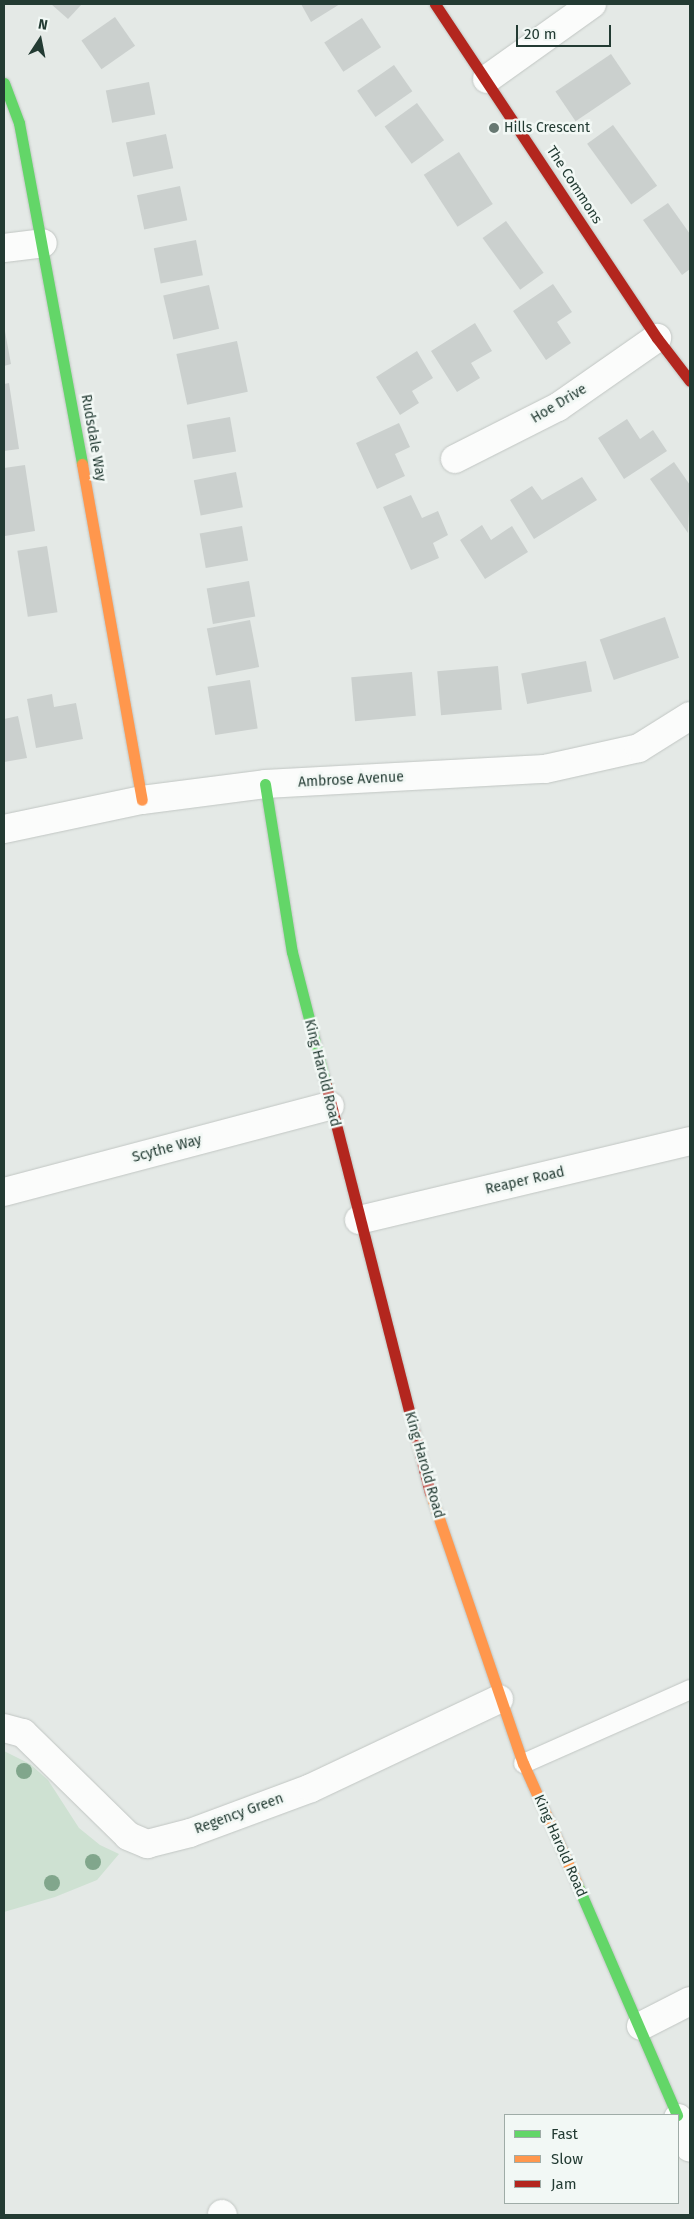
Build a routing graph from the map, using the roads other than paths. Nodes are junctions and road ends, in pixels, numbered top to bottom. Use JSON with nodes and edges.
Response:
{"nodes":[{"id":1,"x":435,"y":4,"type":"edge"},
{"id":2,"x":592,"y":4,"type":"edge"},
{"id":3,"x":487,"y":79,"type":"junction"},
{"id":4,"x":4,"y":83,"type":"edge"},
{"id":5,"x":42,"y":243,"type":"junction"},
{"id":6,"x":4,"y":248,"type":"edge"},
{"id":7,"x":657,"y":338,"type":"junction"},
{"id":8,"x":690,"y":381,"type":"edge"},
{"id":9,"x":456,"y":459,"type":"dead end"},
{"id":10,"x":690,"y":716,"type":"edge"},
{"id":11,"x":265,"y":784,"type":"junction"},
{"id":12,"x":142,"y":800,"type":"junction"},
{"id":13,"x":4,"y":829,"type":"edge"},
{"id":14,"x":330,"y":1106,"type":"junction"},
{"id":15,"x":690,"y":1141,"type":"edge"},
{"id":16,"x":4,"y":1192,"type":"edge"},
{"id":17,"x":359,"y":1220,"type":"junction"},
{"id":18,"x":690,"y":1689,"type":"edge"},
{"id":19,"x":499,"y":1699,"type":"junction"},
{"id":20,"x":4,"y":1728,"type":"edge"},
{"id":21,"x":523,"y":1763,"type":"junction"},
{"id":22,"x":690,"y":2001,"type":"edge"},
{"id":23,"x":640,"y":2026,"type":"junction"},
{"id":24,"x":676,"y":2114,"type":"edge"},
{"id":25,"x":679,"y":2121,"type":"edge"},
{"id":26,"x":690,"y":2148,"type":"edge"}],
"edges":[{"from":1,"to":3,"type":"street","name":"The Commons"},
{"from":2,"to":3,"type":"street"},
{"from":3,"to":7,"type":"street","name":"The Commons"},
{"from":4,"to":5,"type":"street","name":"Rudsdale Way"},
{"from":5,"to":6,"type":"street"},
{"from":5,"to":12,"type":"street","name":"Rudsdale Way"},
{"from":7,"to":8,"type":"street","name":"The Commons"},
{"from":7,"to":9,"type":"street","name":"Hoe Drive"},
{"from":10,"to":11,"type":"street","name":"Ambrose Avenue"},
{"from":11,"to":12,"type":"street","name":"Ambrose Avenue"},
{"from":11,"to":14,"type":"street","name":"King Harold Road"},
{"from":12,"to":13,"type":"street","name":"Ambrose Avenue"},
{"from":14,"to":16,"type":"street","name":"Scythe Way"},
{"from":14,"to":17,"type":"street","name":"King Harold Road"},
{"from":15,"to":17,"type":"street","name":"Reaper Road"},
{"from":17,"to":19,"type":"street","name":"King Harold Road"},
{"from":18,"to":21,"type":"lane"},
{"from":19,"to":20,"type":"street","name":"Regency Green"},
{"from":19,"to":21,"type":"street","name":"King Harold Road"},
{"from":21,"to":23,"type":"street","name":"King Harold Road"},
{"from":22,"to":23,"type":"street"},
{"from":23,"to":24,"type":"street","name":"King Harold Road"},
{"from":25,"to":26,"type":"street","name":"King Harold Road"}]}
